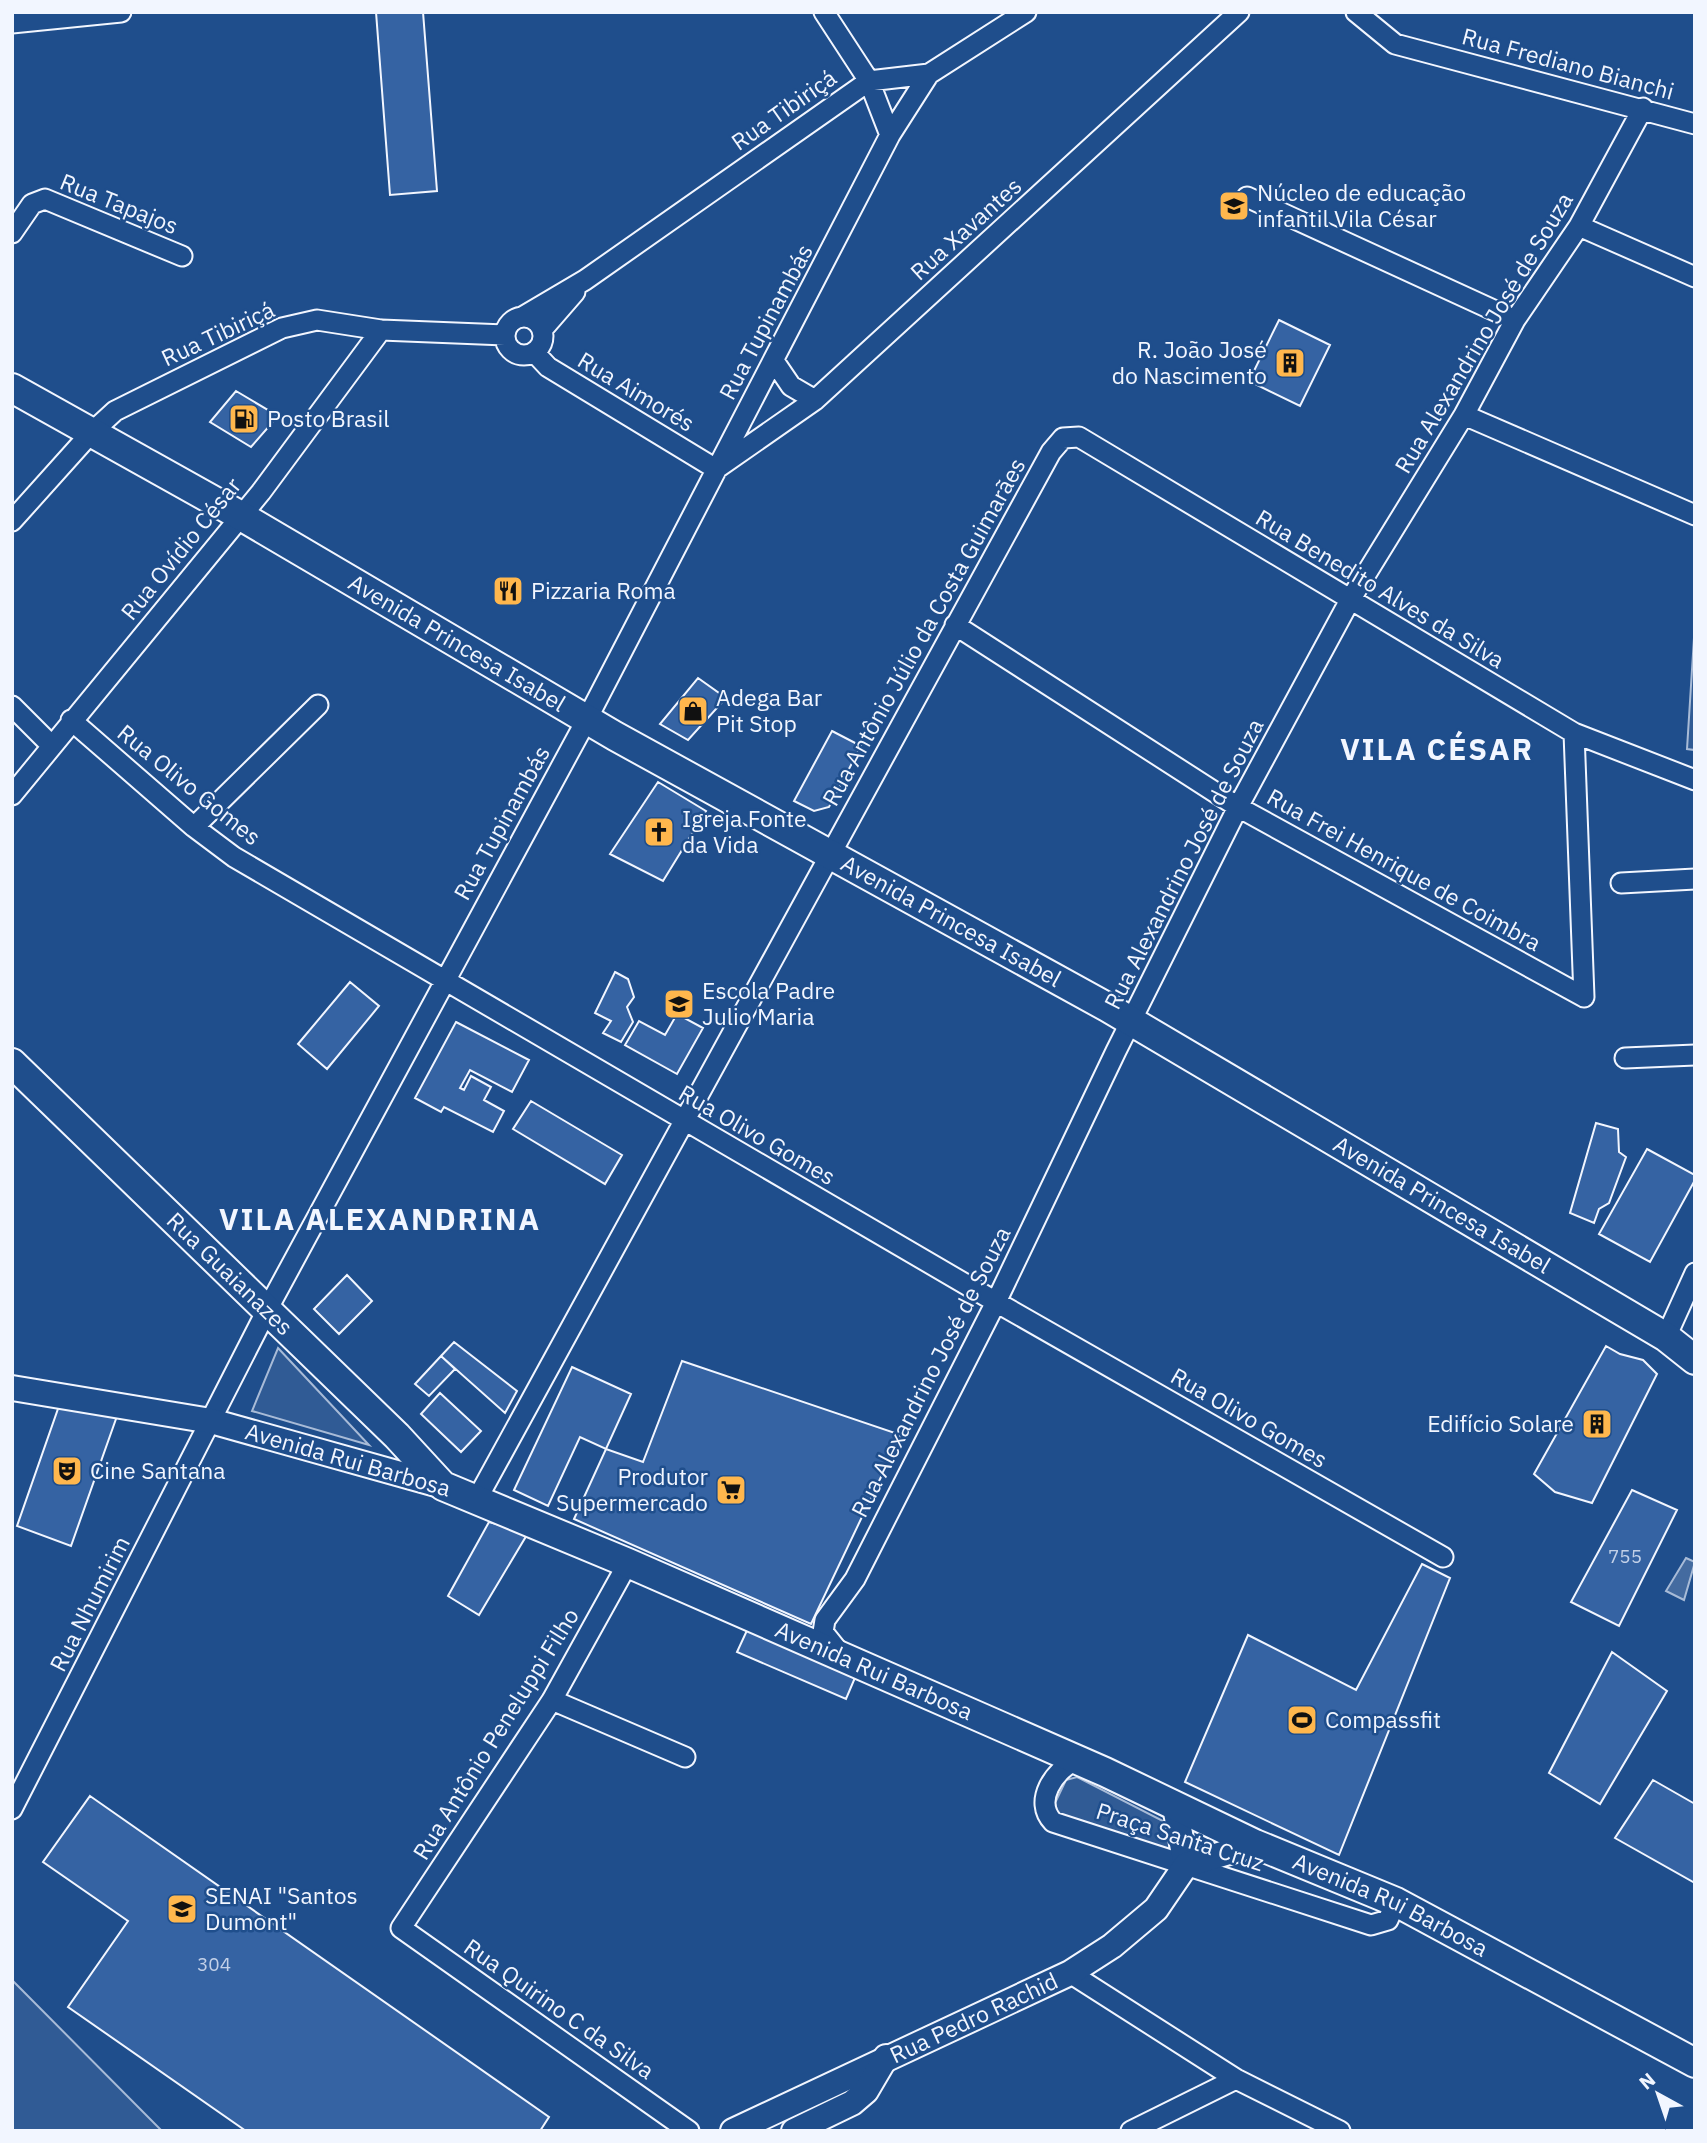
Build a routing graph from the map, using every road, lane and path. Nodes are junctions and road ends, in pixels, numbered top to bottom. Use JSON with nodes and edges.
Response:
{"nodes":[{"id":1,"x":121,"y":12,"type":"edge"},
{"id":2,"x":824,"y":12,"type":"edge"},
{"id":3,"x":1026,"y":12,"type":"edge"},
{"id":4,"x":1239,"y":12,"type":"edge"},
{"id":5,"x":1356,"y":12,"type":"edge"},
{"id":6,"x":55,"y":16,"type":"edge"},
{"id":7,"x":12,"y":23,"type":"edge"},
{"id":8,"x":929,"y":74,"type":"junction"},
{"id":9,"x":869,"y":80,"type":"junction"},
{"id":10,"x":1643,"y":108,"type":"junction"},
{"id":11,"x":1695,"y":124,"type":"edge"},
{"id":12,"x":890,"y":135,"type":"junction"},
{"id":13,"x":1247,"y":197,"type":"dead end"},
{"id":14,"x":1579,"y":226,"type":"junction"},
{"id":15,"x":12,"y":233,"type":"edge"},
{"id":16,"x":183,"y":256,"type":"dead end"},
{"id":17,"x":1695,"y":277,"type":"edge"},
{"id":18,"x":585,"y":280,"type":"junction"},
{"id":19,"x":524,"y":316,"type":"junction"},
{"id":20,"x":1515,"y":320,"type":"junction"},
{"id":21,"x":381,"y":330,"type":"junction"},
{"id":22,"x":542,"y":330,"type":"junction"},
{"id":23,"x":505,"y":335,"type":"junction"},
{"id":24,"x":534,"y":352,"type":"junction"},
{"id":25,"x":774,"y":361,"type":"junction"},
{"id":26,"x":12,"y":388,"type":"edge"},
{"id":27,"x":815,"y":400,"type":"junction"},
{"id":28,"x":1464,"y":415,"type":"junction"},
{"id":29,"x":91,"y":433,"type":"junction"},
{"id":30,"x":1051,"y":452,"type":"joint"},
{"id":31,"x":716,"y":469,"type":"junction"},
{"id":32,"x":1695,"y":515,"type":"edge"},
{"id":33,"x":241,"y":516,"type":"junction"},
{"id":34,"x":12,"y":521,"type":"edge"},
{"id":35,"x":1350,"y":600,"type":"junction"},
{"id":36,"x":955,"y":625,"type":"junction"},
{"id":37,"x":318,"y":705,"type":"dead end"},
{"id":38,"x":12,"y":706,"type":"edge"},
{"id":39,"x":587,"y":719,"type":"junction"},
{"id":40,"x":71,"y":720,"type":"junction"},
{"id":41,"x":1574,"y":733,"type":"junction"},
{"id":42,"x":51,"y":745,"type":"junction"},
{"id":43,"x":1695,"y":780,"type":"edge"},
{"id":44,"x":12,"y":795,"type":"edge"},
{"id":45,"x":1238,"y":807,"type":"junction"},
{"id":46,"x":194,"y":827,"type":"junction"},
{"id":47,"x":829,"y":853,"type":"junction"},
{"id":48,"x":1695,"y":879,"type":"edge"},
{"id":49,"x":1621,"y":883,"type":"dead end"},
{"id":50,"x":444,"y":980,"type":"junction"},
{"id":51,"x":1130,"y":1022,"type":"junction"},
{"id":52,"x":1695,"y":1055,"type":"edge"},
{"id":53,"x":1625,"y":1058,"type":"dead end"},
{"id":54,"x":12,"y":1063,"type":"edge"},
{"id":55,"x":685,"y":1122,"type":"junction"},
{"id":56,"x":1695,"y":1273,"type":"edge"},
{"id":57,"x":996,"y":1302,"type":"junction"},
{"id":58,"x":267,"y":1310,"type":"junction"},
{"id":59,"x":1666,"y":1337,"type":"junction"},
{"id":60,"x":1695,"y":1360,"type":"edge"},
{"id":61,"x":12,"y":1388,"type":"edge"},
{"id":62,"x":211,"y":1421,"type":"junction"},
{"id":63,"x":443,"y":1486,"type":"junction"},
{"id":64,"x":477,"y":1499,"type":"junction"},
{"id":65,"x":1443,"y":1557,"type":"dead end"},
{"id":66,"x":628,"y":1563,"type":"junction"},
{"id":67,"x":845,"y":1658,"type":"junction"},
{"id":68,"x":552,"y":1700,"type":"junction"},
{"id":69,"x":685,"y":1757,"type":"dead end"},
{"id":70,"x":1076,"y":1760,"type":"junction"},
{"id":71,"x":1174,"y":1807,"type":"junction"},
{"id":72,"x":12,"y":1809,"type":"edge"},
{"id":73,"x":1255,"y":1844,"type":"junction"},
{"id":74,"x":1186,"y":1865,"type":"junction"},
{"id":75,"x":1396,"y":1902,"type":"junction"},
{"id":76,"x":401,"y":1928,"type":"joint"},
{"id":77,"x":1070,"y":1973,"type":"junction"},
{"id":78,"x":887,"y":2057,"type":"junction"},
{"id":79,"x":1695,"y":2063,"type":"edge"},
{"id":80,"x":1236,"y":2079,"type":"junction"},
{"id":81,"x":689,"y":2131,"type":"edge"},
{"id":82,"x":733,"y":2131,"type":"edge"},
{"id":83,"x":794,"y":2131,"type":"edge"},
{"id":84,"x":1131,"y":2131,"type":"edge"},
{"id":85,"x":1340,"y":2131,"type":"edge"}],
"edges":[{"from":1,"to":6,"type":"street"},
{"from":2,"to":9,"type":"street"},
{"from":3,"to":8,"type":"street","name":"Rua Tibiriçá"},
{"from":4,"to":27,"type":"street","name":"Rua Xavantes"},
{"from":5,"to":10,"type":"street","name":"Rua Frediano Bianchi"},
{"from":6,"to":7,"type":"street"},
{"from":8,"to":9,"type":"street","name":"Rua Tibiriçá"},
{"from":8,"to":12,"type":"street","name":"Rua Tupinambás"},
{"from":9,"to":12,"type":"street"},
{"from":9,"to":18,"type":"street","name":"Rua Tibiriçá"},
{"from":10,"to":11,"type":"street","name":"Rua Frediano Bianchi"},
{"from":10,"to":14,"type":"street","name":"Rua Alexandrino José de Souza"},
{"from":12,"to":25,"type":"street","name":"Rua Tupinambás"},
{"from":13,"to":20,"type":"street"},
{"from":14,"to":17,"type":"street"},
{"from":14,"to":20,"type":"street","name":"Rua Alexandrino José de Souza"},
{"from":15,"to":16,"type":"street","name":"Rua Tapajos"},
{"from":18,"to":19,"type":"street","name":"Rua Tibiriçá"},
{"from":18,"to":22,"type":"street","name":"Rua Tibiriçá"},
{"from":19,"to":22,"type":"street"},
{"from":19,"to":23,"type":"street"},
{"from":20,"to":28,"type":"street","name":"Rua Alexandrino José de Souza"},
{"from":21,"to":23,"type":"street","name":"Rua Tibiriçá"},
{"from":21,"to":29,"type":"street","name":"Rua Tibiriçá"},
{"from":21,"to":33,"type":"street","name":"Rua Ovídio César"},
{"from":22,"to":24,"type":"street"},
{"from":23,"to":24,"type":"street"},
{"from":24,"to":31,"type":"street","name":"Rua Aimorés"},
{"from":25,"to":27,"type":"street"},
{"from":25,"to":31,"type":"street","name":"Rua Tupinambás"},
{"from":26,"to":29,"type":"main road","name":"Avenida Princesa Isabel"},
{"from":27,"to":31,"type":"street","name":"Rua Xavantes"},
{"from":28,"to":32,"type":"street"},
{"from":28,"to":35,"type":"street","name":"Rua Alexandrino José de Souza"},
{"from":29,"to":33,"type":"main road","name":"Avenida Princesa Isabel"},
{"from":29,"to":34,"type":"street","name":"Rua Tibiriçá"},
{"from":30,"to":35,"type":"street","name":"Rua Benedito Alves da Silva"},
{"from":30,"to":36,"type":"street","name":"Rua Antônio Júlio da Costa Guimarães"},
{"from":31,"to":39,"type":"street","name":"Rua Tupinambás"},
{"from":33,"to":39,"type":"main road","name":"Avenida Princesa Isabel"},
{"from":33,"to":40,"type":"street","name":"Rua Ovídio César"},
{"from":35,"to":41,"type":"street","name":"Rua Benedito Alves da Silva"},
{"from":35,"to":45,"type":"street","name":"Rua Alexandrino José de Souza"},
{"from":36,"to":45,"type":"street","name":"Rua Frei Henrique de Coimbra"},
{"from":36,"to":47,"type":"street","name":"Rua Antônio Júlio da Costa Guimarães"},
{"from":37,"to":46,"type":"street"},
{"from":38,"to":42,"type":"street"},
{"from":39,"to":47,"type":"main road","name":"Avenida Princesa Isabel"},
{"from":39,"to":50,"type":"street","name":"Rua Tupinambás"},
{"from":40,"to":42,"type":"street","name":"Rua Ovídio César"},
{"from":40,"to":46,"type":"street","name":"Rua Olivo Gomes"},
{"from":41,"to":43,"type":"street","name":"Rua Benedito Alves da Silva"},
{"from":41,"to":45,"type":"street","name":"Rua Frei Henrique de Coimbra"},
{"from":42,"to":44,"type":"street","name":"Rua Ovídio César"},
{"from":45,"to":51,"type":"street","name":"Rua Alexandrino José de Souza"},
{"from":46,"to":50,"type":"street","name":"Rua Olivo Gomes"},
{"from":47,"to":51,"type":"main road","name":"Avenida Princesa Isabel"},
{"from":47,"to":55,"type":"street","name":"Rua Antônio Júlio da Costa Guimarães"},
{"from":48,"to":49,"type":"street"},
{"from":50,"to":55,"type":"street","name":"Rua Olivo Gomes"},
{"from":50,"to":58,"type":"street","name":"Rua Tupinambás"},
{"from":51,"to":57,"type":"street","name":"Rua Alexandrino José de Souza"},
{"from":51,"to":59,"type":"main road","name":"Avenida Princesa Isabel"},
{"from":52,"to":53,"type":"street"},
{"from":54,"to":58,"type":"main road","name":"Rua Guaianazes"},
{"from":55,"to":57,"type":"street","name":"Rua Olivo Gomes"},
{"from":55,"to":64,"type":"street","name":"Rua Antônio Júlio da Costa Guimarães"},
{"from":56,"to":59,"type":"street"},
{"from":57,"to":65,"type":"street","name":"Rua Olivo Gomes"},
{"from":57,"to":67,"type":"street","name":"Rua Alexandrino José de Souza"},
{"from":58,"to":62,"type":"street","name":"Rua Tupinambás"},
{"from":58,"to":63,"type":"main road","name":"Rua Guaianazes"},
{"from":59,"to":60,"type":"main road","name":"Avenida Princesa Isabel"},
{"from":61,"to":62,"type":"street","name":"Avenida Rui Barbosa"},
{"from":62,"to":63,"type":"street","name":"Avenida Rui Barbosa"},
{"from":62,"to":72,"type":"street","name":"Rua Nhumirim"},
{"from":63,"to":64,"type":"main road","name":"Avenida Rui Barbosa"},
{"from":64,"to":66,"type":"main road","name":"Avenida Rui Barbosa"},
{"from":66,"to":67,"type":"main road","name":"Avenida Rui Barbosa"},
{"from":66,"to":68,"type":"street","name":"Rua Antônio Peneluppi Filho"},
{"from":67,"to":70,"type":"main road","name":"Avenida Rui Barbosa"},
{"from":68,"to":69,"type":"street"},
{"from":68,"to":76,"type":"street","name":"Rua Antônio Peneluppi Filho"},
{"from":70,"to":71,"type":"main road","name":"Avenida Rui Barbosa"},
{"from":70,"to":74,"type":"street","name":"Praça Santa Cruz"},
{"from":71,"to":73,"type":"main road","name":"Avenida Rui Barbosa"},
{"from":71,"to":74,"type":"street"},
{"from":73,"to":74,"type":"street"},
{"from":73,"to":75,"type":"main road","name":"Avenida Rui Barbosa"},
{"from":74,"to":75,"type":"street","name":"Praça Santa Cruz"},
{"from":74,"to":77,"type":"street","name":"Rua Pedro Rachid"},
{"from":75,"to":79,"type":"main road","name":"Avenida Rui Barbosa"},
{"from":76,"to":81,"type":"street","name":"Rua Quirino C da Silva"},
{"from":77,"to":78,"type":"street","name":"Rua Pedro Rachid"},
{"from":77,"to":80,"type":"street"},
{"from":78,"to":82,"type":"street","name":"Rua Pedro Rachid"},
{"from":78,"to":83,"type":"street"},
{"from":80,"to":84,"type":"street"},
{"from":80,"to":85,"type":"street"}]}
